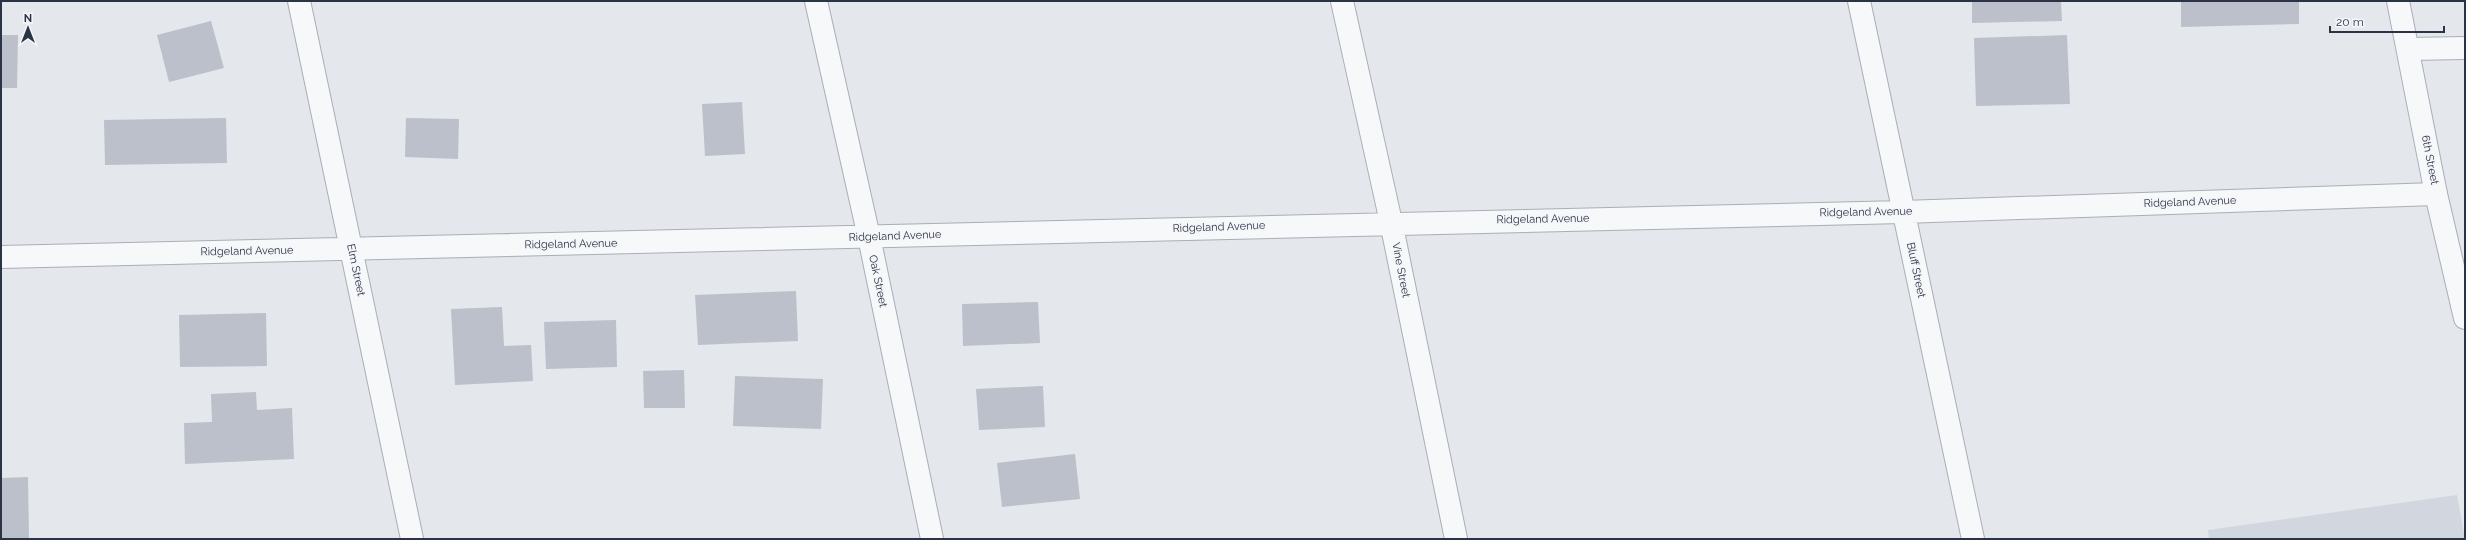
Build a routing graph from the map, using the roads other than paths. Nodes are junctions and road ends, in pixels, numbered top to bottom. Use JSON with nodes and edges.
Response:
{"nodes":[{"id":1,"x":299,"y":1,"type":"edge"},
{"id":2,"x":816,"y":1,"type":"edge"},
{"id":3,"x":1342,"y":1,"type":"edge"},
{"id":4,"x":1859,"y":1,"type":"edge"},
{"id":5,"x":2398,"y":1,"type":"edge"},
{"id":6,"x":2465,"y":48,"type":"edge"},
{"id":7,"x":2409,"y":49,"type":"junction"},
{"id":8,"x":2436,"y":194,"type":"junction"},
{"id":9,"x":1903,"y":212,"type":"junction"},
{"id":10,"x":1391,"y":222,"type":"junction"},
{"id":11,"x":869,"y":237,"type":"junction"},
{"id":12,"x":352,"y":248,"type":"junction"},
{"id":13,"x":1,"y":257,"type":"edge"},
{"id":14,"x":2465,"y":318,"type":"edge"},
{"id":15,"x":412,"y":539,"type":"edge"},
{"id":16,"x":932,"y":539,"type":"edge"},
{"id":17,"x":1456,"y":539,"type":"edge"},
{"id":18,"x":1973,"y":539,"type":"edge"}],
"edges":[{"from":1,"to":12,"type":"street","name":"Elm Street"},
{"from":2,"to":11,"type":"street","name":"Oak Street"},
{"from":3,"to":10,"type":"street","name":"Vine Street"},
{"from":4,"to":9,"type":"street","name":"Bluff Street"},
{"from":5,"to":7,"type":"street","name":"6th Street"},
{"from":6,"to":7,"type":"street"},
{"from":7,"to":8,"type":"street","name":"6th Street"},
{"from":8,"to":9,"type":"street","name":"Ridgeland Avenue"},
{"from":8,"to":14,"type":"street","name":"6th Street"},
{"from":9,"to":10,"type":"street","name":"Ridgeland Avenue"},
{"from":9,"to":18,"type":"street","name":"Bluff Street"},
{"from":10,"to":11,"type":"street","name":"Ridgeland Avenue"},
{"from":10,"to":17,"type":"street","name":"Vine Street"},
{"from":11,"to":12,"type":"street","name":"Ridgeland Avenue"},
{"from":11,"to":16,"type":"street","name":"Oak Street"},
{"from":12,"to":13,"type":"street","name":"Ridgeland Avenue"},
{"from":12,"to":15,"type":"street","name":"Elm Street"}]}
